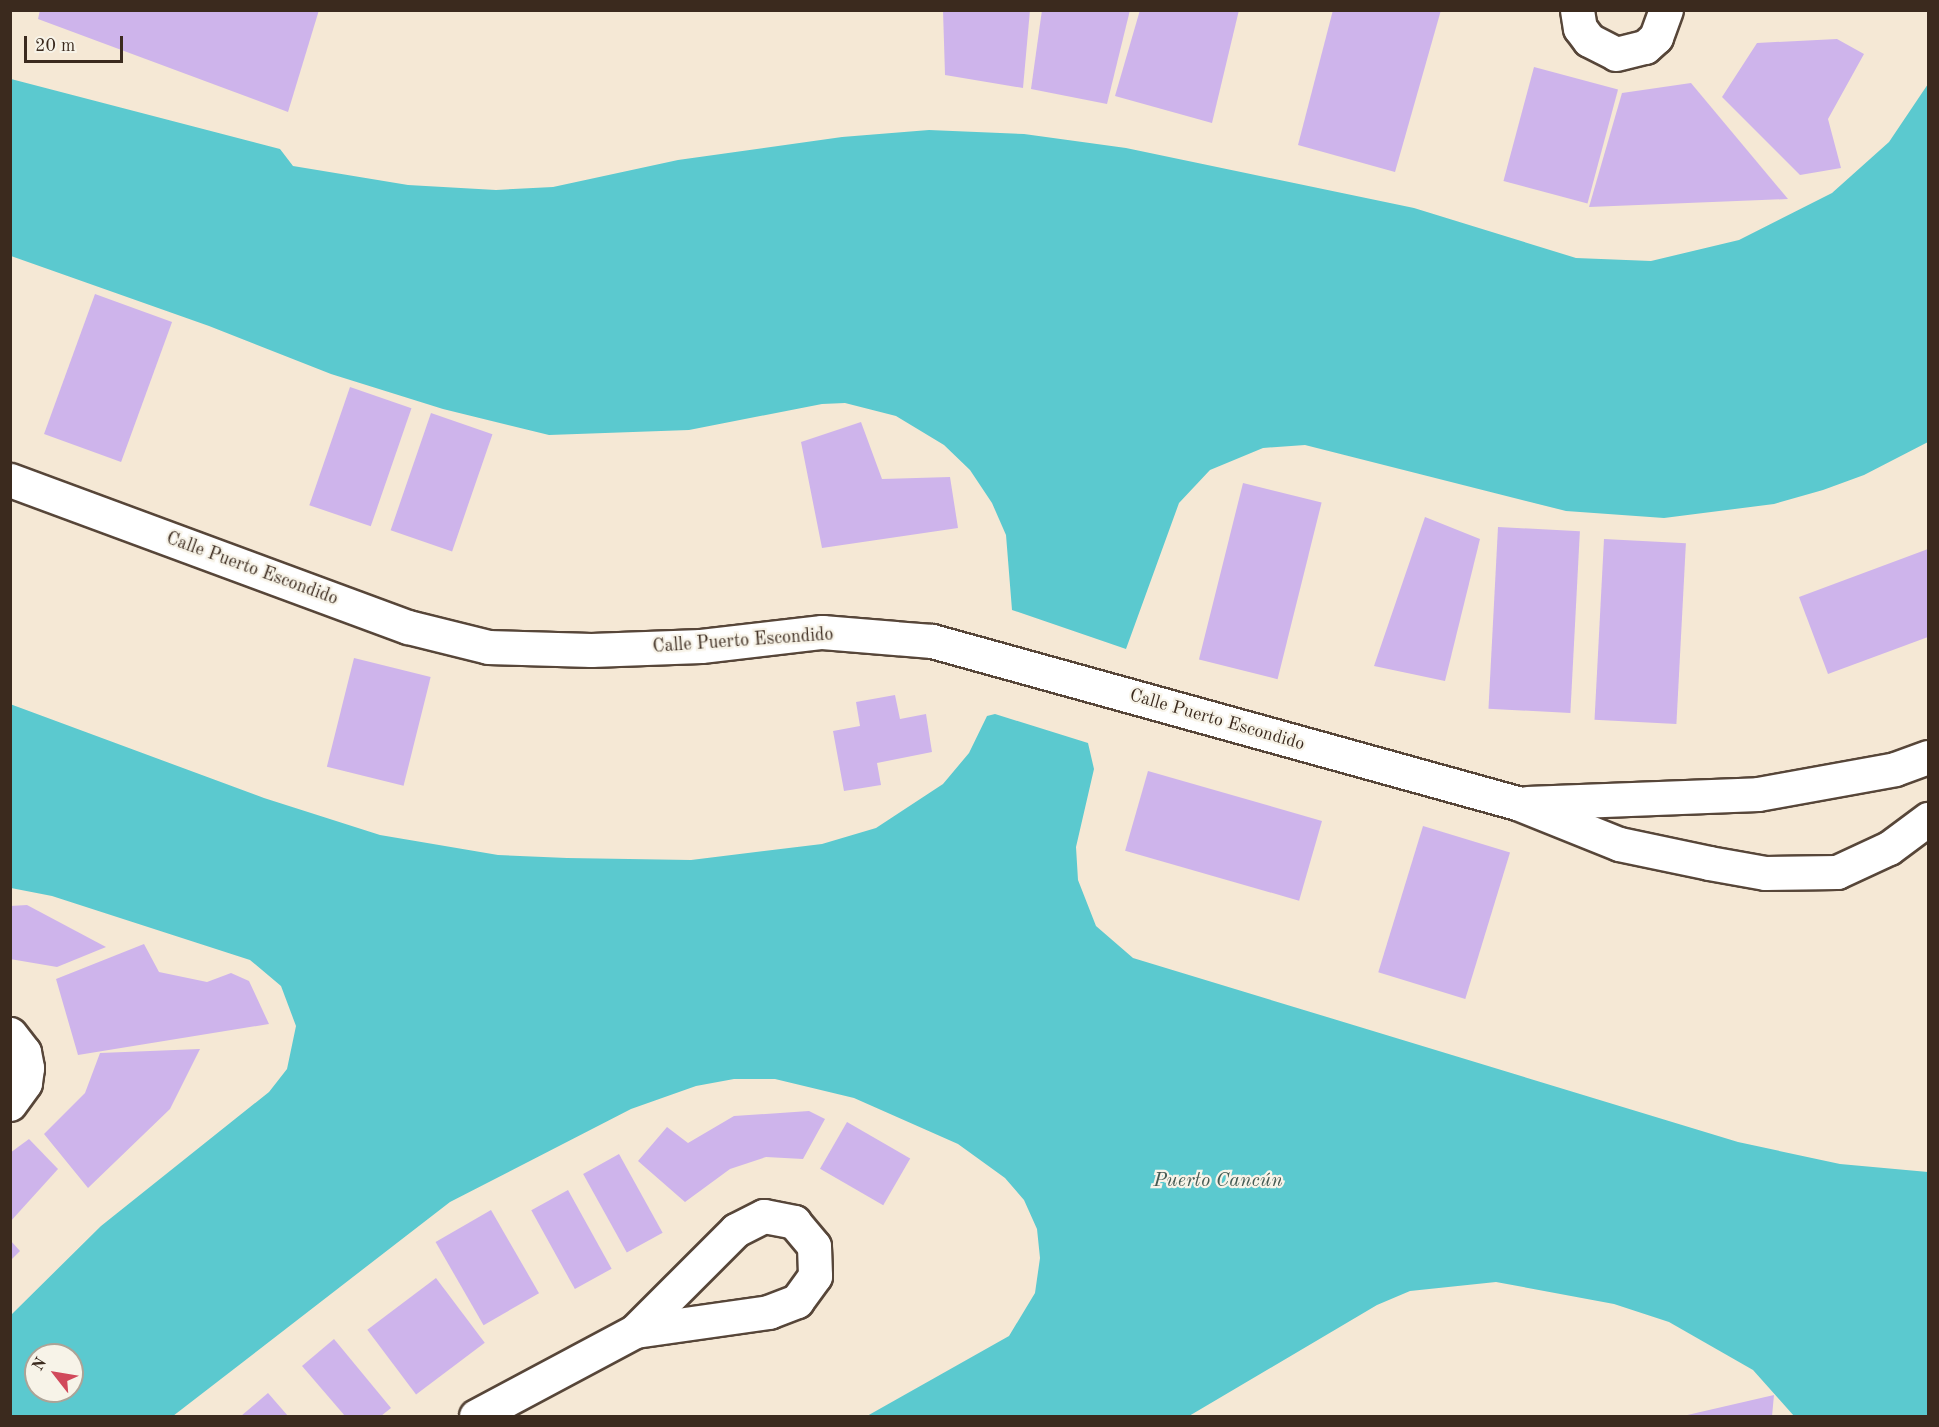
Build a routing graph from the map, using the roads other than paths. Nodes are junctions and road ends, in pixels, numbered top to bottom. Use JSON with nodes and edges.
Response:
{"nodes":[{"id":1,"x":1577,"y":10,"type":"edge"},
{"id":2,"x":1666,"y":10,"type":"edge"},
{"id":3,"x":10,"y":480,"type":"edge"},
{"id":4,"x":1929,"y":757,"type":"edge"},
{"id":5,"x":1517,"y":803,"type":"junction"},
{"id":6,"x":1929,"y":819,"type":"edge"},
{"id":7,"x":10,"y":1034,"type":"edge"},
{"id":8,"x":10,"y":1104,"type":"edge"},
{"id":9,"x":635,"y":1330,"type":"junction"},
{"id":10,"x":476,"y":1416,"type":"edge"}],
"edges":[{"from":1,"to":2,"type":"street"},
{"from":3,"to":5,"type":"street","name":"Calle Puerto Escondido"},
{"from":4,"to":5,"type":"street","name":"Calle Puerto Escondido"},
{"from":5,"to":6,"type":"street","name":"Calle Puerto Escondido"},
{"from":7,"to":8,"type":"street"},
{"from":9,"to":9,"type":"street"},
{"from":9,"to":10,"type":"street"}]}
